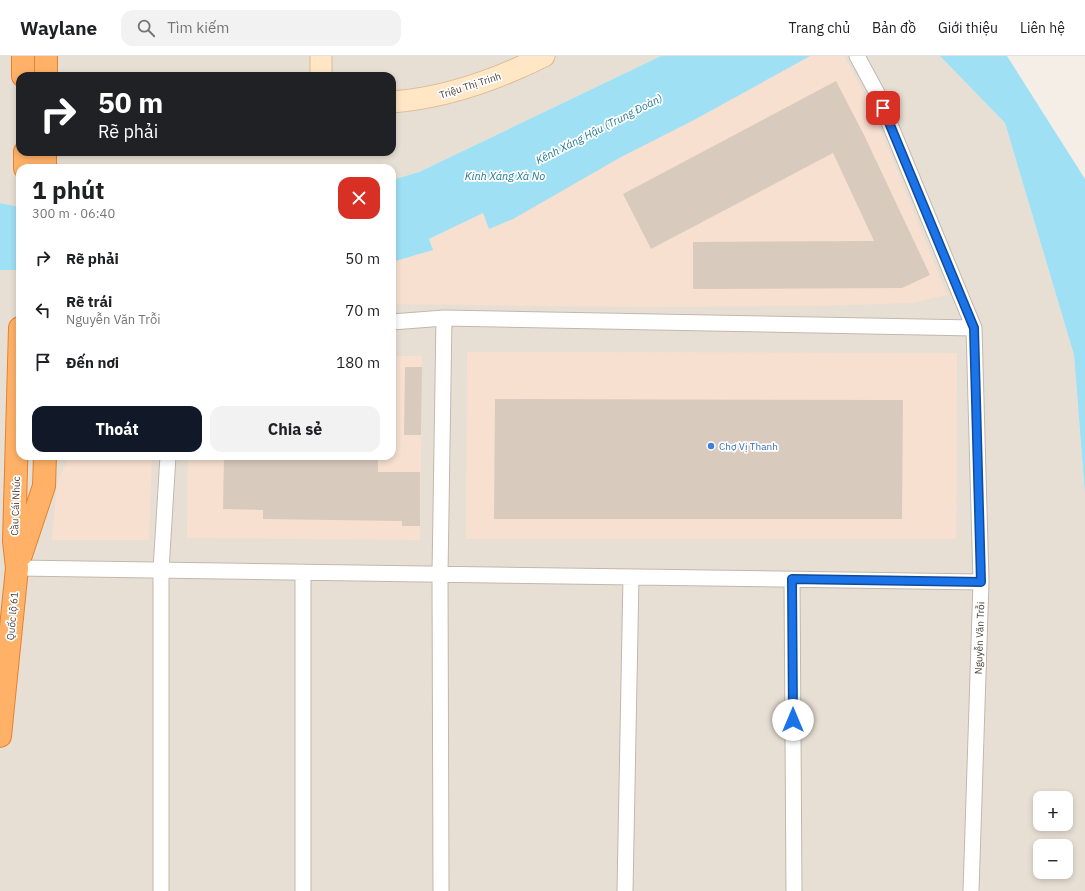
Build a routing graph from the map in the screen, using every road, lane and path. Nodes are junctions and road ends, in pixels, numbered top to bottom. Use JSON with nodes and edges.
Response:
{"nodes":[{"id":1,"x":23,"y":56,"type":"edge"},
{"id":2,"x":46,"y":56,"type":"edge"},
{"id":3,"x":321,"y":56,"type":"edge"},
{"id":4,"x":544,"y":56,"type":"edge"},
{"id":5,"x":857,"y":56,"type":"edge"},
{"id":6,"x":23,"y":72,"type":"edge"},
{"id":7,"x":46,"y":72,"type":"edge"},
{"id":8,"x":321,"y":72,"type":"edge"},
{"id":9,"x":396,"y":102,"type":"edge"},
{"id":10,"x":444,"y":318,"type":"junction"},
{"id":11,"x":396,"y":322,"type":"edge"},
{"id":12,"x":974,"y":328,"type":"junction"},
{"id":13,"x":16,"y":460,"type":"edge"},
{"id":14,"x":45,"y":460,"type":"edge"},
{"id":15,"x":168,"y":460,"type":"edge"},
{"id":16,"x":16,"y":568,"type":"junction"},
{"id":17,"x":161,"y":570,"type":"junction"},
{"id":18,"x":303,"y":572,"type":"junction"},
{"id":19,"x":440,"y":574,"type":"junction"},
{"id":20,"x":631,"y":577,"type":"junction"},
{"id":21,"x":792,"y":579,"type":"junction"},
{"id":22,"x":981,"y":582,"type":"junction"},
{"id":23,"x":0,"y":736,"type":"edge"},
{"id":24,"x":162,"y":891,"type":"edge"},
{"id":25,"x":303,"y":891,"type":"edge"},
{"id":26,"x":442,"y":891,"type":"edge"},
{"id":27,"x":625,"y":891,"type":"edge"},
{"id":28,"x":794,"y":891,"type":"edge"},
{"id":29,"x":971,"y":891,"type":"edge"}],
"edges":[{"from":1,"to":6,"type":"highway"},
{"from":2,"to":7,"type":"highway"},
{"from":3,"to":8,"type":"street"},
{"from":4,"to":9,"type":"street","name":"Triệu Thị Trinh"},
{"from":5,"to":12,"type":"street","name":"Nguyễn Văn Trỗi"},
{"from":10,"to":11,"type":"street"},
{"from":10,"to":12,"type":"street"},
{"from":10,"to":19,"type":"street"},
{"from":12,"to":22,"type":"street","name":"Nguyễn Văn Trỗi"},
{"from":13,"to":16,"type":"highway","name":"Cầu Cái Nhúc"},
{"from":14,"to":16,"type":"highway","name":"Cầu Cái Nhúc"},
{"from":15,"to":17,"type":"street"},
{"from":16,"to":17,"type":"street"},
{"from":16,"to":23,"type":"highway","name":"Quốc lộ 61"},
{"from":17,"to":18,"type":"street"},
{"from":17,"to":24,"type":"street"},
{"from":18,"to":19,"type":"street"},
{"from":18,"to":25,"type":"street"},
{"from":19,"to":20,"type":"street"},
{"from":19,"to":26,"type":"street"},
{"from":20,"to":21,"type":"street"},
{"from":20,"to":27,"type":"street"},
{"from":21,"to":22,"type":"street"},
{"from":21,"to":28,"type":"street"},
{"from":22,"to":29,"type":"street","name":"Nguyễn Văn Trỗi"}]}
